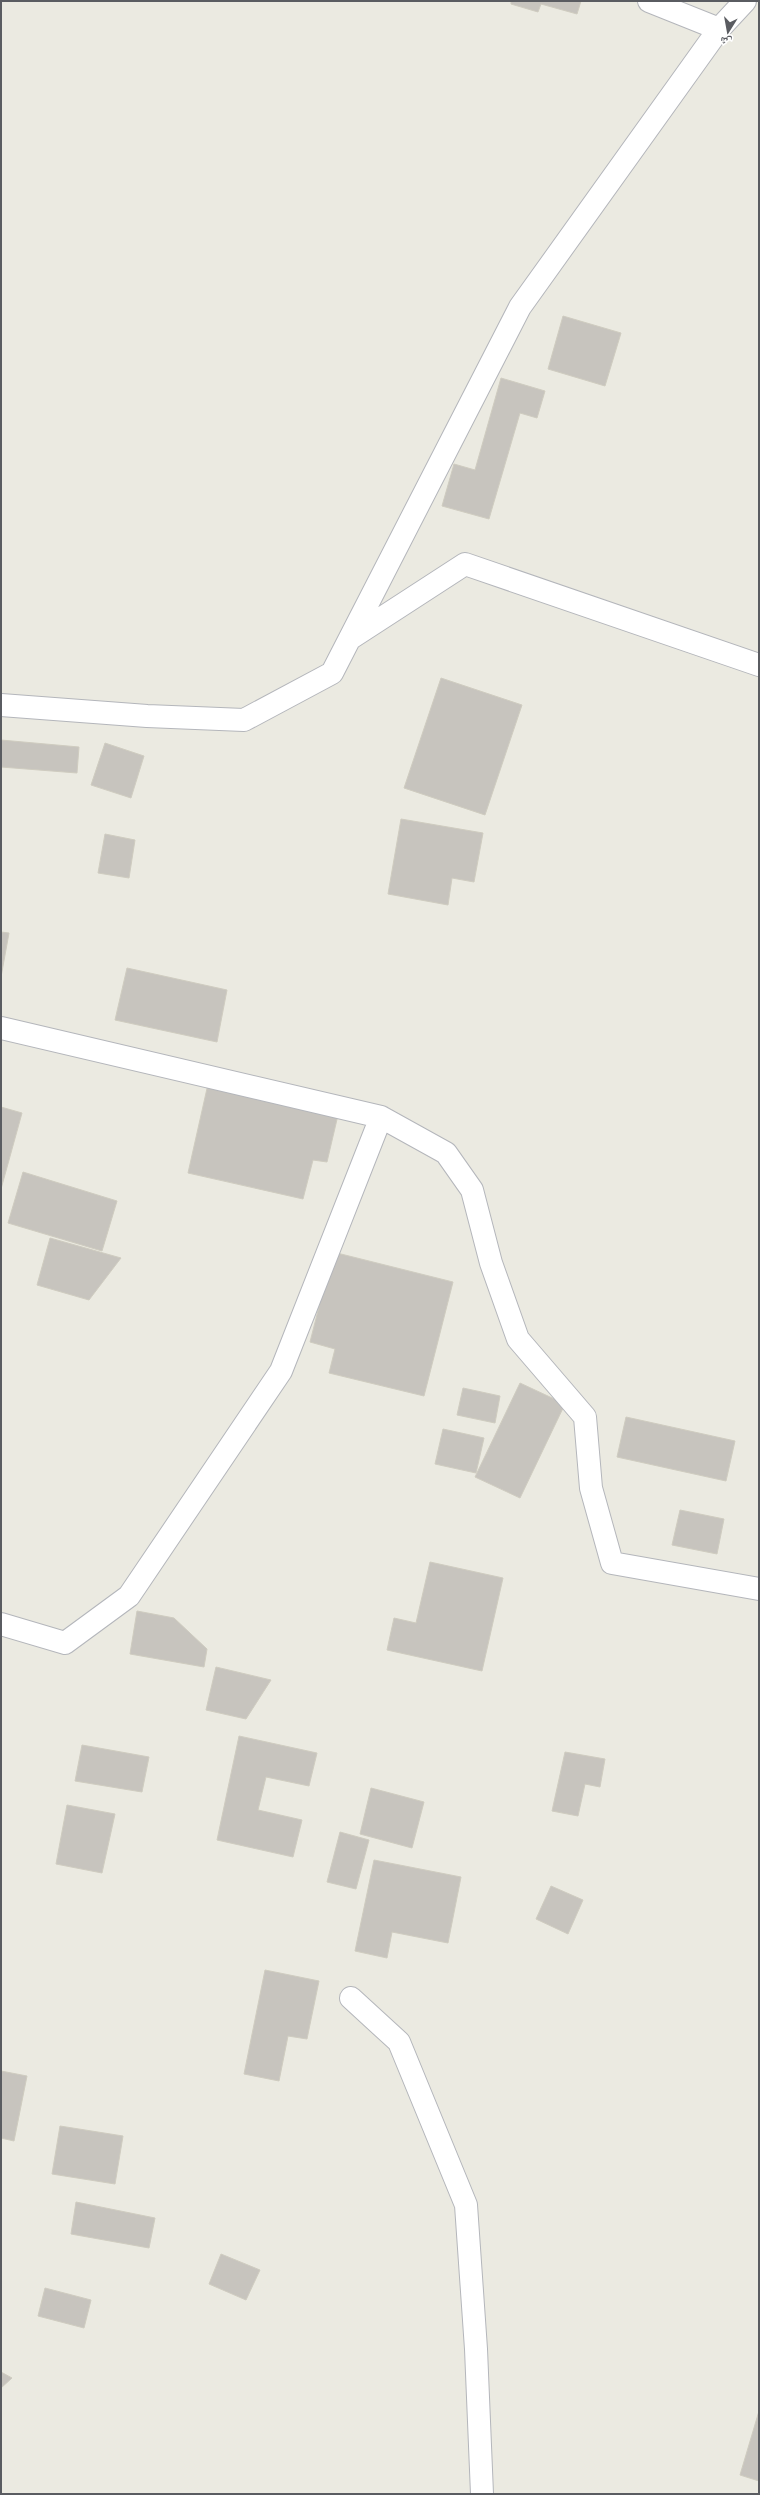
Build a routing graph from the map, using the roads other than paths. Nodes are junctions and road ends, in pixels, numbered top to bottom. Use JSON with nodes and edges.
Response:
{"nodes":[{"id":1,"x":649,"y":1,"type":"edge"},
{"id":2,"x":745,"y":1,"type":"edge"},
{"id":3,"x":719,"y":28,"type":"junction"},
{"id":4,"x":351,"y":638,"type":"junction"},
{"id":5,"x":759,"y":665,"type":"edge"},
{"id":6,"x":1,"y":705,"type":"edge"},
{"id":7,"x":1,"y":1028,"type":"edge"},
{"id":8,"x":381,"y":1117,"type":"junction"},
{"id":9,"x":759,"y":1590,"type":"edge"},
{"id":10,"x":1,"y":1624,"type":"edge"},
{"id":11,"x":351,"y":1998,"type":"dead end"},
{"id":12,"x":482,"y":2494,"type":"edge"}],
"edges":[{"from":1,"to":3,"type":"street"},
{"from":2,"to":3,"type":"street"},
{"from":3,"to":4,"type":"street"},
{"from":4,"to":5,"type":"street"},
{"from":4,"to":6,"type":"street"},
{"from":7,"to":8,"type":"street"},
{"from":8,"to":9,"type":"street"},
{"from":8,"to":10,"type":"street"},
{"from":11,"to":12,"type":"street"}]}
